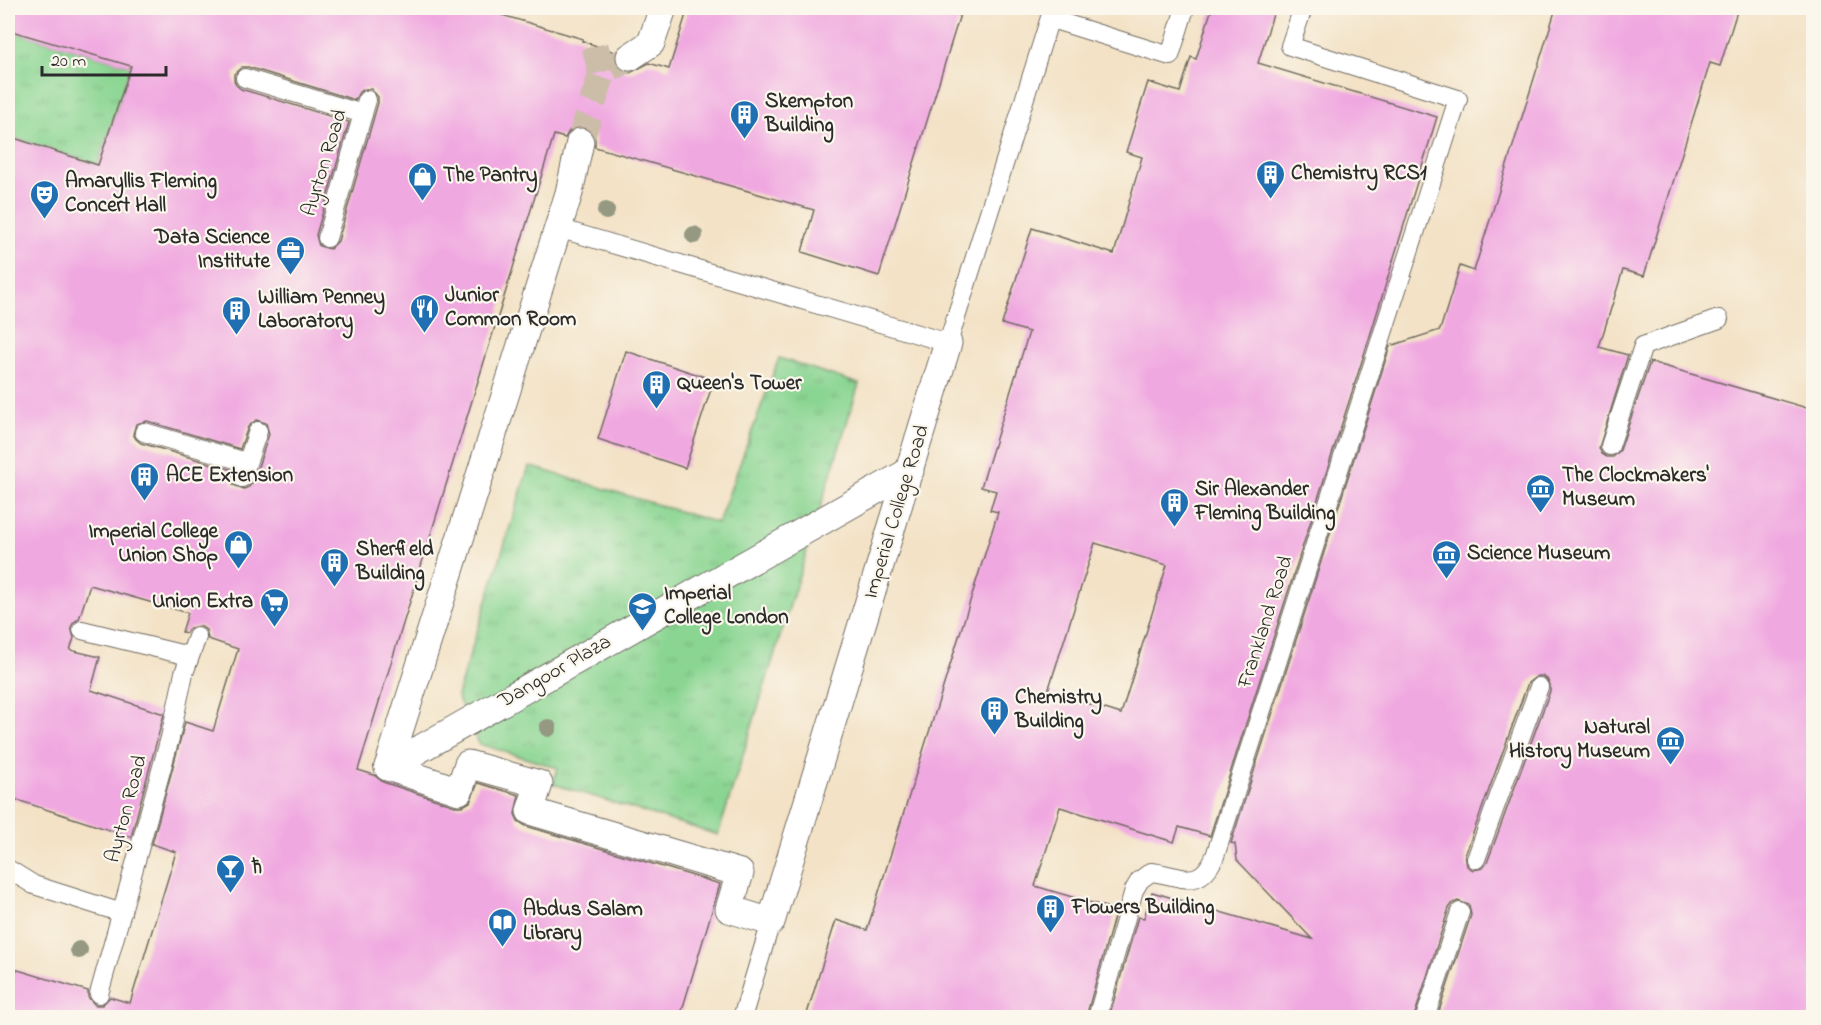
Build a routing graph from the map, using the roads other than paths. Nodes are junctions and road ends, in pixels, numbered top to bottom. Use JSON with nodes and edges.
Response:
{"nodes":[{"id":1,"x":663,"y":8,"type":"edge"},
{"id":2,"x":1185,"y":8,"type":"edge"},
{"id":3,"x":1303,"y":8,"type":"edge"},
{"id":4,"x":1052,"y":13,"type":"edge"},
{"id":5,"x":630,"y":57,"type":"tunnel mouth"},
{"id":6,"x":245,"y":78,"type":"dead end"},
{"id":7,"x":580,"y":142,"type":"tunnel mouth"},
{"id":8,"x":558,"y":228,"type":"junction"},
{"id":9,"x":327,"y":238,"type":"dead end"},
{"id":10,"x":1719,"y":319,"type":"dead end"},
{"id":11,"x":948,"y":343,"type":"junction"},
{"id":12,"x":258,"y":430,"type":"dead end"},
{"id":13,"x":144,"y":432,"type":"dead end"},
{"id":14,"x":1610,"y":446,"type":"dead end"},
{"id":15,"x":910,"y":471,"type":"junction"},
{"id":16,"x":82,"y":630,"type":"dead end"},
{"id":17,"x":197,"y":637,"type":"dead end"},
{"id":18,"x":189,"y":656,"type":"junction"},
{"id":19,"x":1539,"y":687,"type":"dead end"},
{"id":20,"x":388,"y":767,"type":"junction"},
{"id":21,"x":1476,"y":859,"type":"dead end"},
{"id":22,"x":8,"y":869,"type":"edge"},
{"id":23,"x":1460,"y":912,"type":"dead end"},
{"id":24,"x":122,"y":913,"type":"junction"},
{"id":25,"x":771,"y":922,"type":"junction"},
{"id":26,"x":99,"y":994,"type":"dead end"},
{"id":27,"x":742,"y":1017,"type":"edge"},
{"id":28,"x":1097,"y":1017,"type":"edge"},
{"id":29,"x":1425,"y":1017,"type":"edge"}],
"edges":[{"from":1,"to":5,"type":"street"},
{"from":2,"to":4,"type":"lane"},
{"from":3,"to":28,"type":"lane","name":"Frankland Road"},
{"from":4,"to":11,"type":"lane","name":"Imperial College Road"},
{"from":6,"to":9,"type":"lane","name":"Ayrton Road"},
{"from":7,"to":8,"type":"street"},
{"from":8,"to":11,"type":"lane"},
{"from":8,"to":20,"type":"street"},
{"from":10,"to":14,"type":"lane"},
{"from":11,"to":15,"type":"street","name":"Imperial College Road"},
{"from":12,"to":13,"type":"lane"},
{"from":15,"to":20,"type":"street","name":"Dangoor Plaza"},
{"from":15,"to":25,"type":"street","name":"Imperial College Road"},
{"from":16,"to":18,"type":"lane"},
{"from":17,"to":18,"type":"lane","name":"Ayrton Road"},
{"from":18,"to":24,"type":"lane","name":"Ayrton Road"},
{"from":19,"to":21,"type":"lane"},
{"from":20,"to":25,"type":"street"},
{"from":22,"to":24,"type":"lane"},
{"from":23,"to":29,"type":"lane"},
{"from":24,"to":26,"type":"lane","name":"Ayrton Road"},
{"from":25,"to":27,"type":"lane","name":"Imperial College Road"}]}
